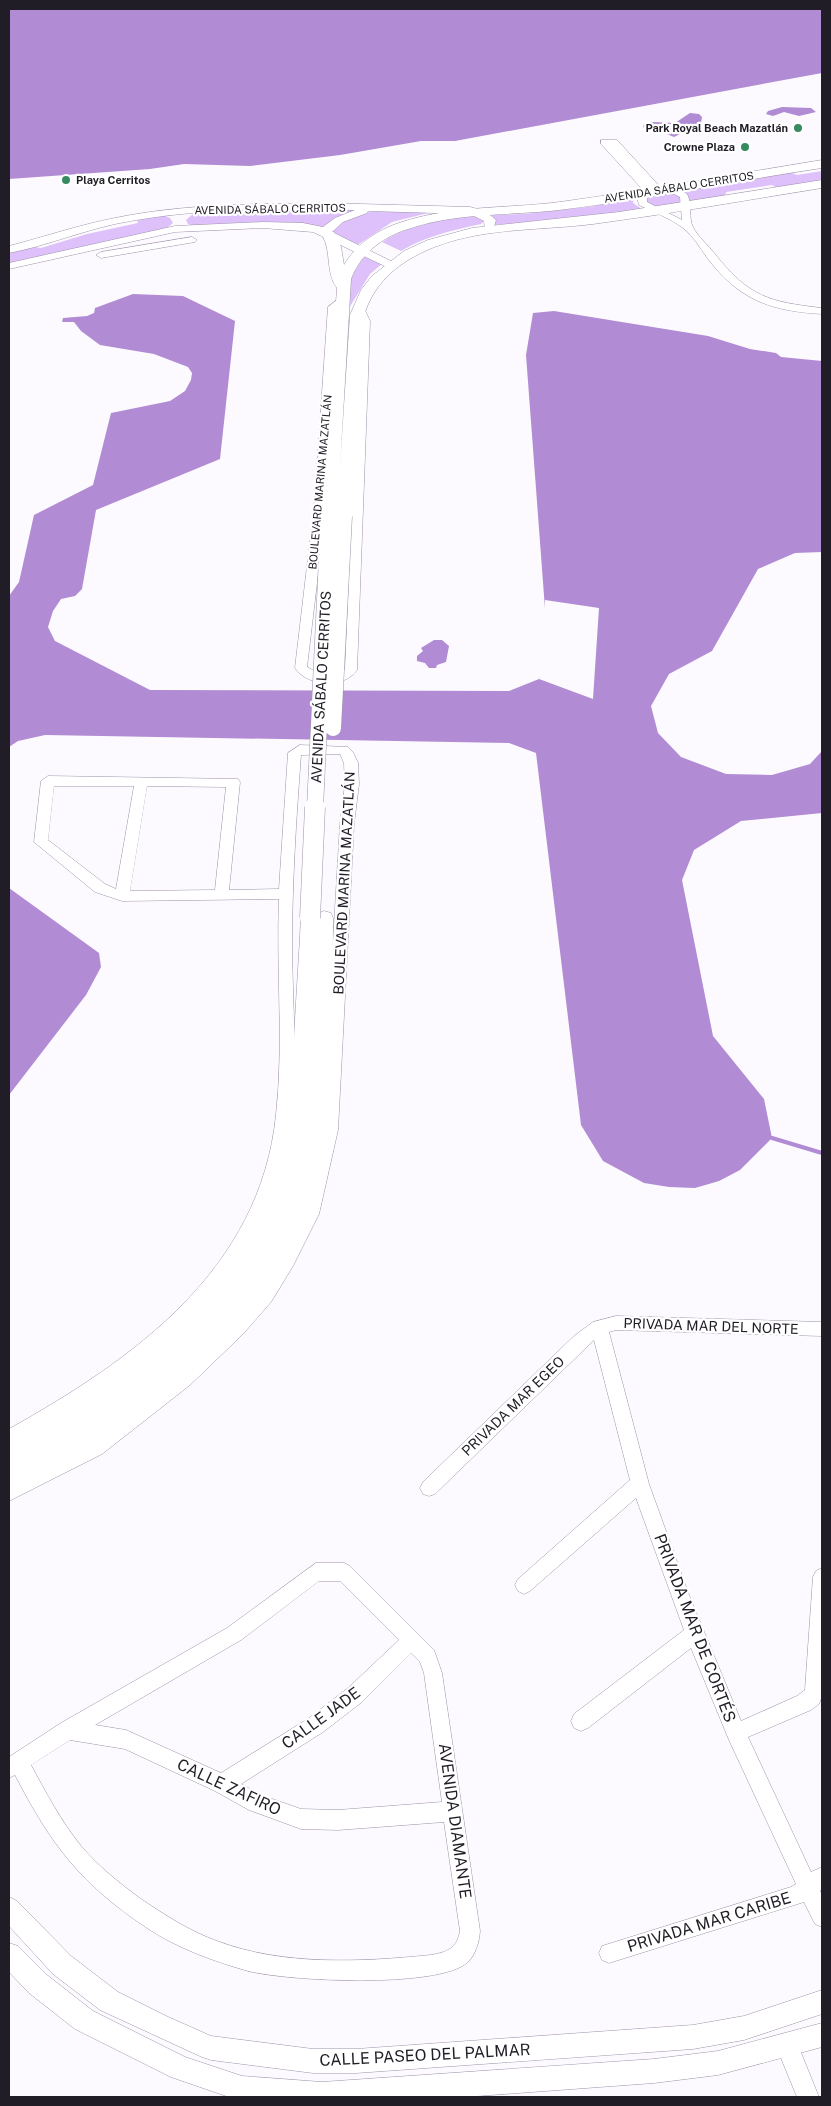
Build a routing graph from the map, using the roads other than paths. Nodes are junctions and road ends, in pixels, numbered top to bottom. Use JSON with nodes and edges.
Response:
{"nodes":[{"id":1,"x":822,"y":164,"type":"edge"},
{"id":2,"x":822,"y":184,"type":"edge"},
{"id":3,"x":656,"y":192,"type":"junction"},
{"id":4,"x":687,"y":205,"type":"junction"},
{"id":5,"x":403,"y":208,"type":"junction"},
{"id":6,"x":476,"y":211,"type":"junction"},
{"id":7,"x":658,"y":211,"type":"junction"},
{"id":8,"x":177,"y":212,"type":"junction"},
{"id":9,"x":687,"y":226,"type":"junction"},
{"id":10,"x":183,"y":228,"type":"junction"},
{"id":11,"x":489,"y":228,"type":"junction"},
{"id":12,"x":326,"y":234,"type":"junction"},
{"id":13,"x":133,"y":237,"type":"junction"},
{"id":14,"x":192,"y":240,"type":"dead end"},
{"id":15,"x":373,"y":241,"type":"junction"},
{"id":16,"x":140,"y":248,"type":"junction"},
{"id":17,"x":9,"y":250,"type":"edge"},
{"id":18,"x":361,"y":251,"type":"junction"},
{"id":19,"x":101,"y":255,"type":"dead end"},
{"id":20,"x":405,"y":256,"type":"junction"},
{"id":21,"x":391,"y":265,"type":"junction"},
{"id":22,"x":9,"y":266,"type":"edge"},
{"id":23,"x":342,"y":294,"type":"junction"},
{"id":24,"x":822,"y":311,"type":"edge"},
{"id":25,"x":354,"y":443,"type":"junction"},
{"id":26,"x":328,"y":445,"type":"junction"},
{"id":27,"x":337,"y":516,"type":"junction"},
{"id":28,"x":140,"y":782,"type":"junction"},
{"id":29,"x":118,"y":891,"type":"junction"},
{"id":30,"x":221,"y":891,"type":"junction"},
{"id":31,"x":287,"y":891,"type":"junction"},
{"id":32,"x":317,"y":918,"type":"joint"},
{"id":33,"x":310,"y":1089,"type":"junction"},
{"id":34,"x":599,"y":1327,"type":"junction"},
{"id":35,"x":822,"y":1329,"type":"edge"},
{"id":36,"x":9,"y":1438,"type":"edge"},
{"id":37,"x":9,"y":1458,"type":"edge"},
{"id":38,"x":9,"y":1478,"type":"edge"},
{"id":39,"x":640,"y":1483,"type":"junction"},
{"id":40,"x":429,"y":1488,"type":"dead end"},
{"id":41,"x":9,"y":1494,"type":"edge"},
{"id":42,"x":822,"y":1577,"type":"edge"},
{"id":43,"x":524,"y":1585,"type":"dead end"},
{"id":44,"x":694,"y":1634,"type":"junction"},
{"id":45,"x":411,"y":1641,"type":"junction"},
{"id":46,"x":581,"y":1721,"type":"dead end"},
{"id":47,"x":68,"y":1730,"type":"junction"},
{"id":48,"x":736,"y":1733,"type":"junction"},
{"id":49,"x":14,"y":1765,"type":"edge"},
{"id":50,"x":222,"y":1784,"type":"junction"},
{"id":51,"x":453,"y":1811,"type":"junction"},
{"id":52,"x":815,"y":1882,"type":"edge"},
{"id":53,"x":9,"y":1910,"type":"edge"},
{"id":54,"x":822,"y":1917,"type":"edge"},
{"id":55,"x":609,"y":1953,"type":"dead end"},
{"id":56,"x":9,"y":1955,"type":"edge"},
{"id":57,"x":822,"y":2002,"type":"edge"},
{"id":58,"x":821,"y":2041,"type":"edge"},
{"id":59,"x":787,"y":2046,"type":"junction"},
{"id":60,"x":808,"y":2097,"type":"edge"}],
"edges":[{"from":1,"to":3,"type":"main road","name":"AVENIDA SÁBALO CERRITOS"},
{"from":2,"to":4,"type":"main road","name":"AVENIDA SÁBALO CERRITOS"},
{"from":3,"to":3,"type":"street"},
{"from":3,"to":4,"type":"street"},
{"from":3,"to":6,"type":"main road","name":"AVENIDA SÁBALO CERRITOS"},
{"from":3,"to":7,"type":"street"},
{"from":4,"to":7,"type":"main road","name":"AVENIDA SÁBALO CERRITOS"},
{"from":4,"to":9,"type":"street"},
{"from":5,"to":6,"type":"street","name":"AVENIDA SÁBALO CERRITOS"},
{"from":5,"to":8,"type":"street","name":"AVENIDA SÁBALO CERRITOS"},
{"from":5,"to":12,"type":"street"},
{"from":6,"to":11,"type":"street"},
{"from":6,"to":15,"type":"main road","name":"AVENIDA SÁBALO CERRITOS"},
{"from":7,"to":9,"type":"street"},
{"from":7,"to":11,"type":"main road","name":"AVENIDA SÁBALO CERRITOS"},
{"from":8,"to":10,"type":"street"},
{"from":8,"to":17,"type":"street","name":"AVENIDA SÁBALO CERRITOS"},
{"from":9,"to":24,"type":"street"},
{"from":10,"to":12,"type":"street","name":"AVENIDA SÁBALO CERRITOS"},
{"from":10,"to":13,"type":"street","name":"AVENIDA SÁBALO CERRITOS"},
{"from":11,"to":20,"type":"main road","name":"AVENIDA SÁBALO CERRITOS"},
{"from":12,"to":18,"type":"street","name":"AVENIDA SÁBALO CERRITOS"},
{"from":12,"to":23,"type":"main road"},
{"from":13,"to":16,"type":"street"},
{"from":13,"to":22,"type":"street","name":"AVENIDA SÁBALO CERRITOS"},
{"from":14,"to":16,"type":"street"},
{"from":15,"to":18,"type":"main road","name":"AVENIDA SÁBALO CERRITOS"},
{"from":15,"to":20,"type":"main road"},
{"from":16,"to":19,"type":"street"},
{"from":18,"to":21,"type":"street","name":"AVENIDA SÁBALO CERRITOS"},
{"from":18,"to":23,"type":"main road","name":"AVENIDA SÁBALO CERRITOS"},
{"from":20,"to":21,"type":"main road","name":"AVENIDA SÁBALO CERRITOS"},
{"from":21,"to":25,"type":"main road","name":"AVENIDA SÁBALO CERRITOS"},
{"from":23,"to":26,"type":"main road","name":"AVENIDA SÁBALO CERRITOS"},
{"from":25,"to":26,"type":"street","name":"BOULEVARD MARINA MAZATLÁN"},
{"from":25,"to":27,"type":"main road","name":"AVENIDA SÁBALO CERRITOS"},
{"from":26,"to":27,"type":"main road","name":"AVENIDA SÁBALO CERRITOS"},
{"from":27,"to":32,"type":"main road","name":"AVENIDA SÁBALO CERRITOS","bridge":true},
{"from":28,"to":29,"type":"street"},
{"from":28,"to":29,"type":"street"},
{"from":28,"to":30,"type":"street"},
{"from":29,"to":30,"type":"street"},
{"from":30,"to":31,"type":"street"},
{"from":31,"to":33,"type":"street","name":"BOULEVARD MARINA MAZATLÁN"},
{"from":31,"to":33,"type":"street","name":"BOULEVARD MARINA MAZATLÁN"},
{"from":32,"to":33,"type":"main road","name":"BOULEVARD MARINA MAZATLÁN"},
{"from":33,"to":36,"type":"street","name":"BOULEVARD MARINA MAZATLÁN"},
{"from":33,"to":37,"type":"main road","name":"BOULEVARD MARINA MAZATLÁN"},
{"from":33,"to":38,"type":"main road","name":"BOULEVARD MARINA MAZATLÁN"},
{"from":33,"to":41,"type":"street","name":"BOULEVARD MARINA MAZATLÁN"},
{"from":34,"to":35,"type":"street","name":"PRIVADA MAR DEL NORTE"},
{"from":34,"to":39,"type":"street","name":"PRIVADA MAR DE CORTÉS"},
{"from":34,"to":40,"type":"street","name":"PRIVADA MAR EGEO"},
{"from":39,"to":43,"type":"street"},
{"from":39,"to":44,"type":"street","name":"PRIVADA MAR DE CORTÉS"},
{"from":42,"to":48,"type":"street"},
{"from":44,"to":46,"type":"street"},
{"from":44,"to":48,"type":"street","name":"PRIVADA MAR DE CORTÉS"},
{"from":45,"to":47,"type":"street","name":"AVENIDA DIAMANTE"},
{"from":45,"to":50,"type":"street","name":"CALLE JADE"},
{"from":45,"to":51,"type":"street","name":"AVENIDA DIAMANTE"},
{"from":47,"to":49,"type":"street","name":"AVENIDA DIAMANTE"},
{"from":47,"to":50,"type":"street","name":"CALLE ZAFIRO"},
{"from":48,"to":52,"type":"street","name":"PRIVADA MAR DE CORTÉS"},
{"from":49,"to":51,"type":"street","name":"AVENIDA DIAMANTE"},
{"from":50,"to":51,"type":"street","name":"CALLE ZAFIRO"},
{"from":52,"to":54,"type":"street","name":"PRIVADA MAR DE CORTÉS"},
{"from":52,"to":55,"type":"street","name":"PRIVADA MAR CARIBE"},
{"from":53,"to":57,"type":"street","name":"CALLE PASEO DEL PALMAR"},
{"from":56,"to":59,"type":"street"},
{"from":58,"to":59,"type":"street"},
{"from":59,"to":60,"type":"street"}]}
